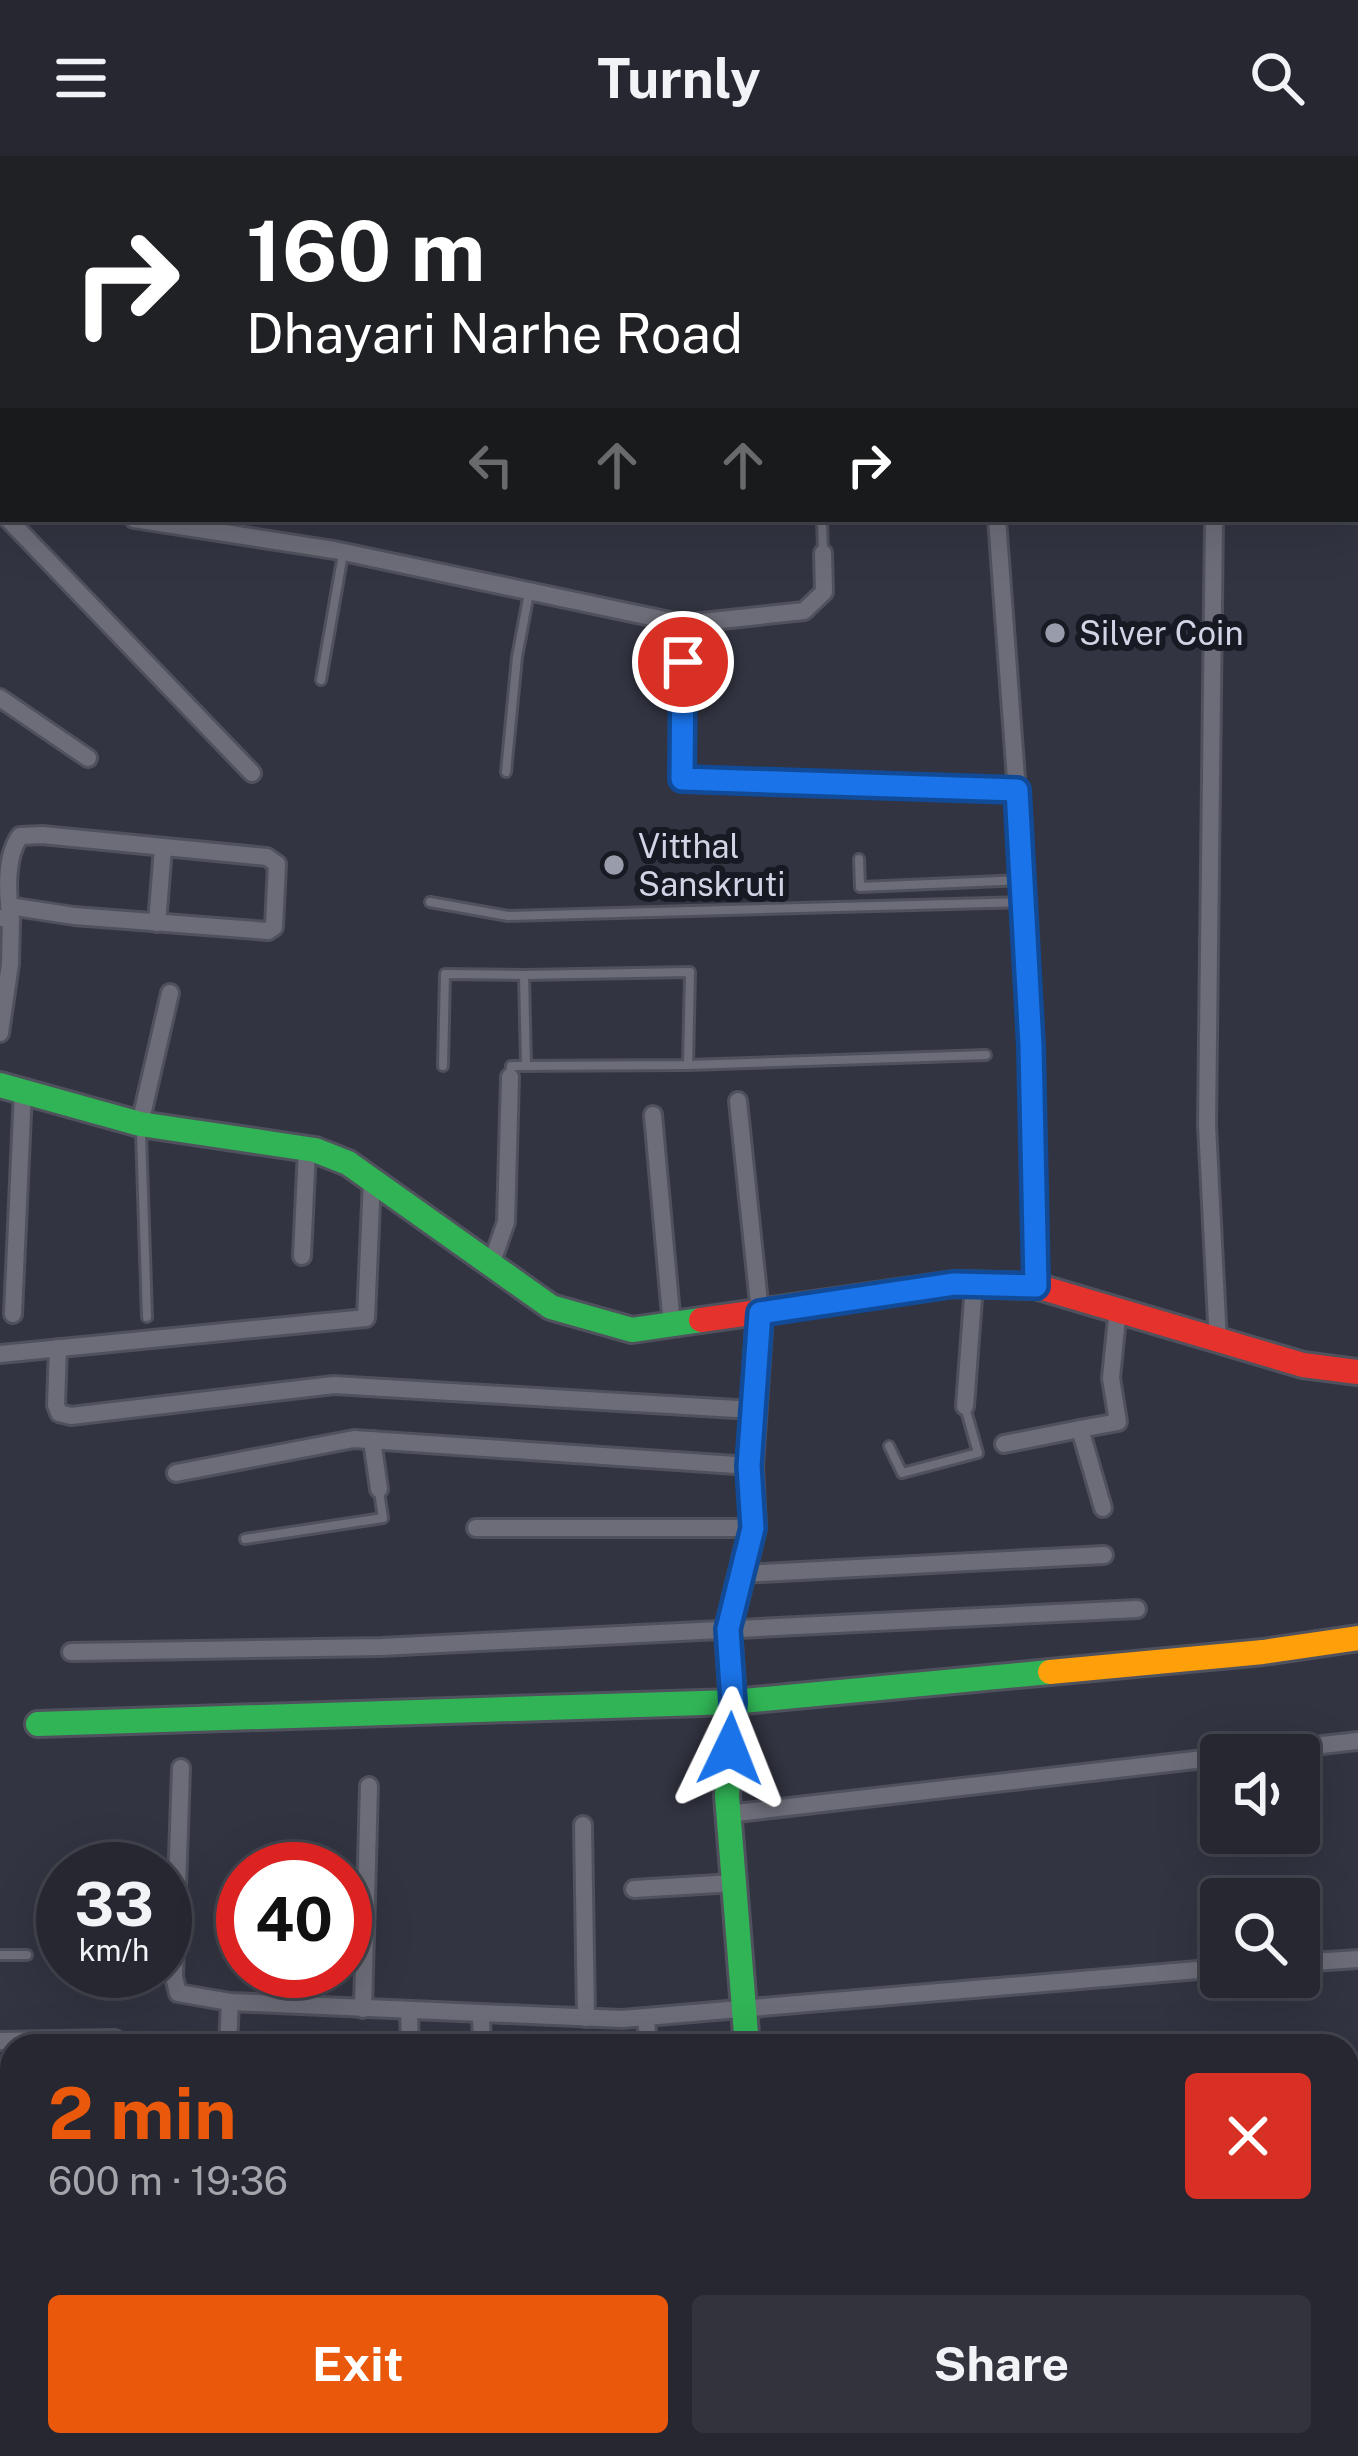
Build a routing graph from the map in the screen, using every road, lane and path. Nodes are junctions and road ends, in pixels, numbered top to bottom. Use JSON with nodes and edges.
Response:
{"nodes":[{"id":1,"x":12,"y":522,"type":"edge"},
{"id":2,"x":153,"y":522,"type":"edge"},
{"id":3,"x":822,"y":522,"type":"edge"},
{"id":4,"x":997,"y":522,"type":"edge"},
{"id":5,"x":1214,"y":522,"type":"edge"},
{"id":6,"x":343,"y":552,"type":"junction"},
{"id":7,"x":824,"y":553,"type":"joint"},
{"id":8,"x":530,"y":592,"type":"junction"},
{"id":9,"x":683,"y":624,"type":"junction"},
{"id":10,"x":320,"y":680,"type":"dead end"},
{"id":11,"x":0,"y":698,"type":"edge"},
{"id":12,"x":88,"y":758,"type":"dead end"},
{"id":13,"x":252,"y":772,"type":"dead end"},
{"id":14,"x":506,"y":772,"type":"dead end"},
{"id":15,"x":1017,"y":790,"type":"junction"},
{"id":16,"x":163,"y":848,"type":"junction"},
{"id":17,"x":859,"y":859,"type":"dead end"},
{"id":18,"x":1024,"y":880,"type":"junction"},
{"id":19,"x":430,"y":902,"type":"dead end"},
{"id":20,"x":1025,"y":902,"type":"junction"},
{"id":21,"x":7,"y":914,"type":"edge"},
{"id":22,"x":157,"y":923,"type":"junction"},
{"id":23,"x":524,"y":975,"type":"junction"},
{"id":24,"x":170,"y":993,"type":"dead end"},
{"id":25,"x":0,"y":1033,"type":"edge"},
{"id":26,"x":986,"y":1055,"type":"dead end"},
{"id":27,"x":688,"y":1064,"type":"junction"},
{"id":28,"x":526,"y":1065,"type":"junction"},
{"id":29,"x":443,"y":1066,"type":"dead end"},
{"id":30,"x":510,"y":1077,"type":"joint"},
{"id":31,"x":11,"y":1088,"type":"edge"},
{"id":32,"x":738,"y":1101,"type":"dead end"},
{"id":33,"x":653,"y":1115,"type":"dead end"},
{"id":34,"x":140,"y":1124,"type":"junction"},
{"id":35,"x":307,"y":1149,"type":"junction"},
{"id":36,"x":372,"y":1180,"type":"junction"},
{"id":37,"x":302,"y":1256,"type":"dead end"},
{"id":38,"x":491,"y":1265,"type":"junction"},
{"id":39,"x":974,"y":1285,"type":"junction"},
{"id":40,"x":1036,"y":1286,"type":"junction"},
{"id":41,"x":1118,"y":1308,"type":"junction"},
{"id":42,"x":760,"y":1313,"type":"junction"},
{"id":43,"x":13,"y":1314,"type":"dead end"},
{"id":44,"x":146,"y":1317,"type":"dead end"},
{"id":45,"x":672,"y":1326,"type":"junction"},
{"id":46,"x":1218,"y":1342,"type":"junction"},
{"id":47,"x":58,"y":1348,"type":"junction"},
{"id":48,"x":0,"y":1354,"type":"edge"},
{"id":49,"x":1358,"y":1372,"type":"edge"},
{"id":50,"x":965,"y":1406,"type":"joint"},
{"id":51,"x":753,"y":1411,"type":"junction"},
{"id":52,"x":1079,"y":1429,"type":"junction"},
{"id":53,"x":372,"y":1440,"type":"junction"},
{"id":54,"x":1004,"y":1444,"type":"dead end"},
{"id":55,"x":889,"y":1446,"type":"dead end"},
{"id":56,"x":749,"y":1466,"type":"junction"},
{"id":57,"x":176,"y":1473,"type":"dead end"},
{"id":58,"x":379,"y":1489,"type":"joint"},
{"id":59,"x":1102,"y":1508,"type":"dead end"},
{"id":60,"x":476,"y":1528,"type":"dead end"},
{"id":61,"x":753,"y":1528,"type":"junction"},
{"id":62,"x":244,"y":1539,"type":"dead end"},
{"id":63,"x":1104,"y":1555,"type":"dead end"},
{"id":64,"x":742,"y":1574,"type":"junction"},
{"id":65,"x":1137,"y":1609,"type":"dead end"},
{"id":66,"x":728,"y":1629,"type":"junction"},
{"id":67,"x":1358,"y":1639,"type":"edge"},
{"id":68,"x":71,"y":1652,"type":"dead end"},
{"id":69,"x":733,"y":1702,"type":"junction"},
{"id":70,"x":38,"y":1724,"type":"dead end"},
{"id":71,"x":1358,"y":1741,"type":"edge"},
{"id":72,"x":1320,"y":1745,"type":"edge"},
{"id":73,"x":1200,"y":1759,"type":"edge"},
{"id":74,"x":181,"y":1768,"type":"dead end"},
{"id":75,"x":369,"y":1786,"type":"dead end"},
{"id":76,"x":728,"y":1814,"type":"junction"},
{"id":77,"x":583,"y":1826,"type":"dead end"},
{"id":78,"x":734,"y":1883,"type":"junction"},
{"id":79,"x":634,"y":1889,"type":"dead end"},
{"id":80,"x":0,"y":1955,"type":"edge"},
{"id":81,"x":27,"y":1955,"type":"dead end"},
{"id":82,"x":1358,"y":1959,"type":"edge"},
{"id":83,"x":1320,"y":1962,"type":"edge"},
{"id":84,"x":1200,"y":1970,"type":"edge"},
{"id":85,"x":230,"y":2002,"type":"junction"},
{"id":86,"x":363,"y":2009,"type":"junction"},
{"id":87,"x":744,"y":2010,"type":"junction"},
{"id":88,"x":409,"y":2011,"type":"junction"},
{"id":89,"x":481,"y":2014,"type":"junction"},
{"id":90,"x":646,"y":2017,"type":"junction"},
{"id":91,"x":586,"y":2018,"type":"junction"},
{"id":92,"x":229,"y":2034,"type":"edge"},
{"id":93,"x":410,"y":2034,"type":"edge"},
{"id":94,"x":482,"y":2034,"type":"edge"},
{"id":95,"x":647,"y":2034,"type":"edge"},
{"id":96,"x":746,"y":2034,"type":"edge"}],
"edges":[{"from":1,"to":13,"type":"street"},
{"from":2,"to":6,"type":"street"},
{"from":3,"to":7,"type":"lane"},
{"from":4,"to":15,"type":"street"},
{"from":5,"to":46,"type":"street"},
{"from":6,"to":8,"type":"street"},
{"from":6,"to":10,"type":"lane"},
{"from":7,"to":9,"type":"street"},
{"from":8,"to":9,"type":"street"},
{"from":8,"to":14,"type":"lane"},
{"from":9,"to":15,"type":"street"},
{"from":11,"to":12,"type":"street"},
{"from":15,"to":18,"type":"street"},
{"from":16,"to":21,"type":"street"},
{"from":16,"to":22,"type":"street"},
{"from":16,"to":22,"type":"street"},
{"from":17,"to":18,"type":"lane"},
{"from":18,"to":20,"type":"street"},
{"from":19,"to":20,"type":"lane"},
{"from":20,"to":40,"type":"street"},
{"from":21,"to":22,"type":"street"},
{"from":21,"to":25,"type":"street"},
{"from":23,"to":27,"type":"lane"},
{"from":23,"to":28,"type":"lane"},
{"from":23,"to":29,"type":"lane"},
{"from":24,"to":34,"type":"street"},
{"from":26,"to":27,"type":"lane"},
{"from":27,"to":28,"type":"lane"},
{"from":28,"to":30,"type":"lane"},
{"from":30,"to":38,"type":"street"},
{"from":31,"to":34,"type":"street"},
{"from":31,"to":43,"type":"street"},
{"from":32,"to":42,"type":"street"},
{"from":33,"to":45,"type":"street"},
{"from":34,"to":35,"type":"street"},
{"from":34,"to":44,"type":"lane"},
{"from":35,"to":36,"type":"street"},
{"from":35,"to":37,"type":"street"},
{"from":36,"to":38,"type":"street"},
{"from":36,"to":47,"type":"street"},
{"from":38,"to":45,"type":"street"},
{"from":39,"to":40,"type":"street"},
{"from":39,"to":42,"type":"street"},
{"from":39,"to":50,"type":"street"},
{"from":40,"to":41,"type":"street"},
{"from":41,"to":46,"type":"street"},
{"from":41,"to":52,"type":"street"},
{"from":42,"to":45,"type":"street"},
{"from":42,"to":51,"type":"street"},
{"from":46,"to":49,"type":"street"},
{"from":47,"to":48,"type":"street"},
{"from":47,"to":51,"type":"street"},
{"from":50,"to":55,"type":"lane"},
{"from":51,"to":56,"type":"street"},
{"from":52,"to":54,"type":"street"},
{"from":52,"to":59,"type":"street"},
{"from":53,"to":56,"type":"street"},
{"from":53,"to":57,"type":"street"},
{"from":53,"to":58,"type":"street"},
{"from":56,"to":61,"type":"street"},
{"from":58,"to":62,"type":"lane"},
{"from":60,"to":61,"type":"street"},
{"from":61,"to":64,"type":"street"},
{"from":63,"to":64,"type":"street"},
{"from":64,"to":66,"type":"street"},
{"from":65,"to":66,"type":"street"},
{"from":66,"to":68,"type":"street"},
{"from":66,"to":69,"type":"street"},
{"from":67,"to":69,"type":"street"},
{"from":69,"to":70,"type":"street"},
{"from":69,"to":76,"type":"street"},
{"from":71,"to":72,"type":"street"},
{"from":73,"to":76,"type":"street"},
{"from":74,"to":85,"type":"street"},
{"from":75,"to":86,"type":"street"},
{"from":76,"to":78,"type":"street"},
{"from":77,"to":91,"type":"street"},
{"from":78,"to":79,"type":"street"},
{"from":78,"to":87,"type":"street"},
{"from":80,"to":81,"type":"lane"},
{"from":82,"to":83,"type":"street"},
{"from":84,"to":87,"type":"street"},
{"from":85,"to":86,"type":"street"},
{"from":85,"to":92,"type":"street"},
{"from":86,"to":88,"type":"street"},
{"from":87,"to":90,"type":"street"},
{"from":87,"to":96,"type":"street"},
{"from":88,"to":89,"type":"street"},
{"from":88,"to":93,"type":"street"},
{"from":89,"to":91,"type":"street"},
{"from":89,"to":94,"type":"street"},
{"from":90,"to":91,"type":"street"},
{"from":90,"to":95,"type":"street"}]}
